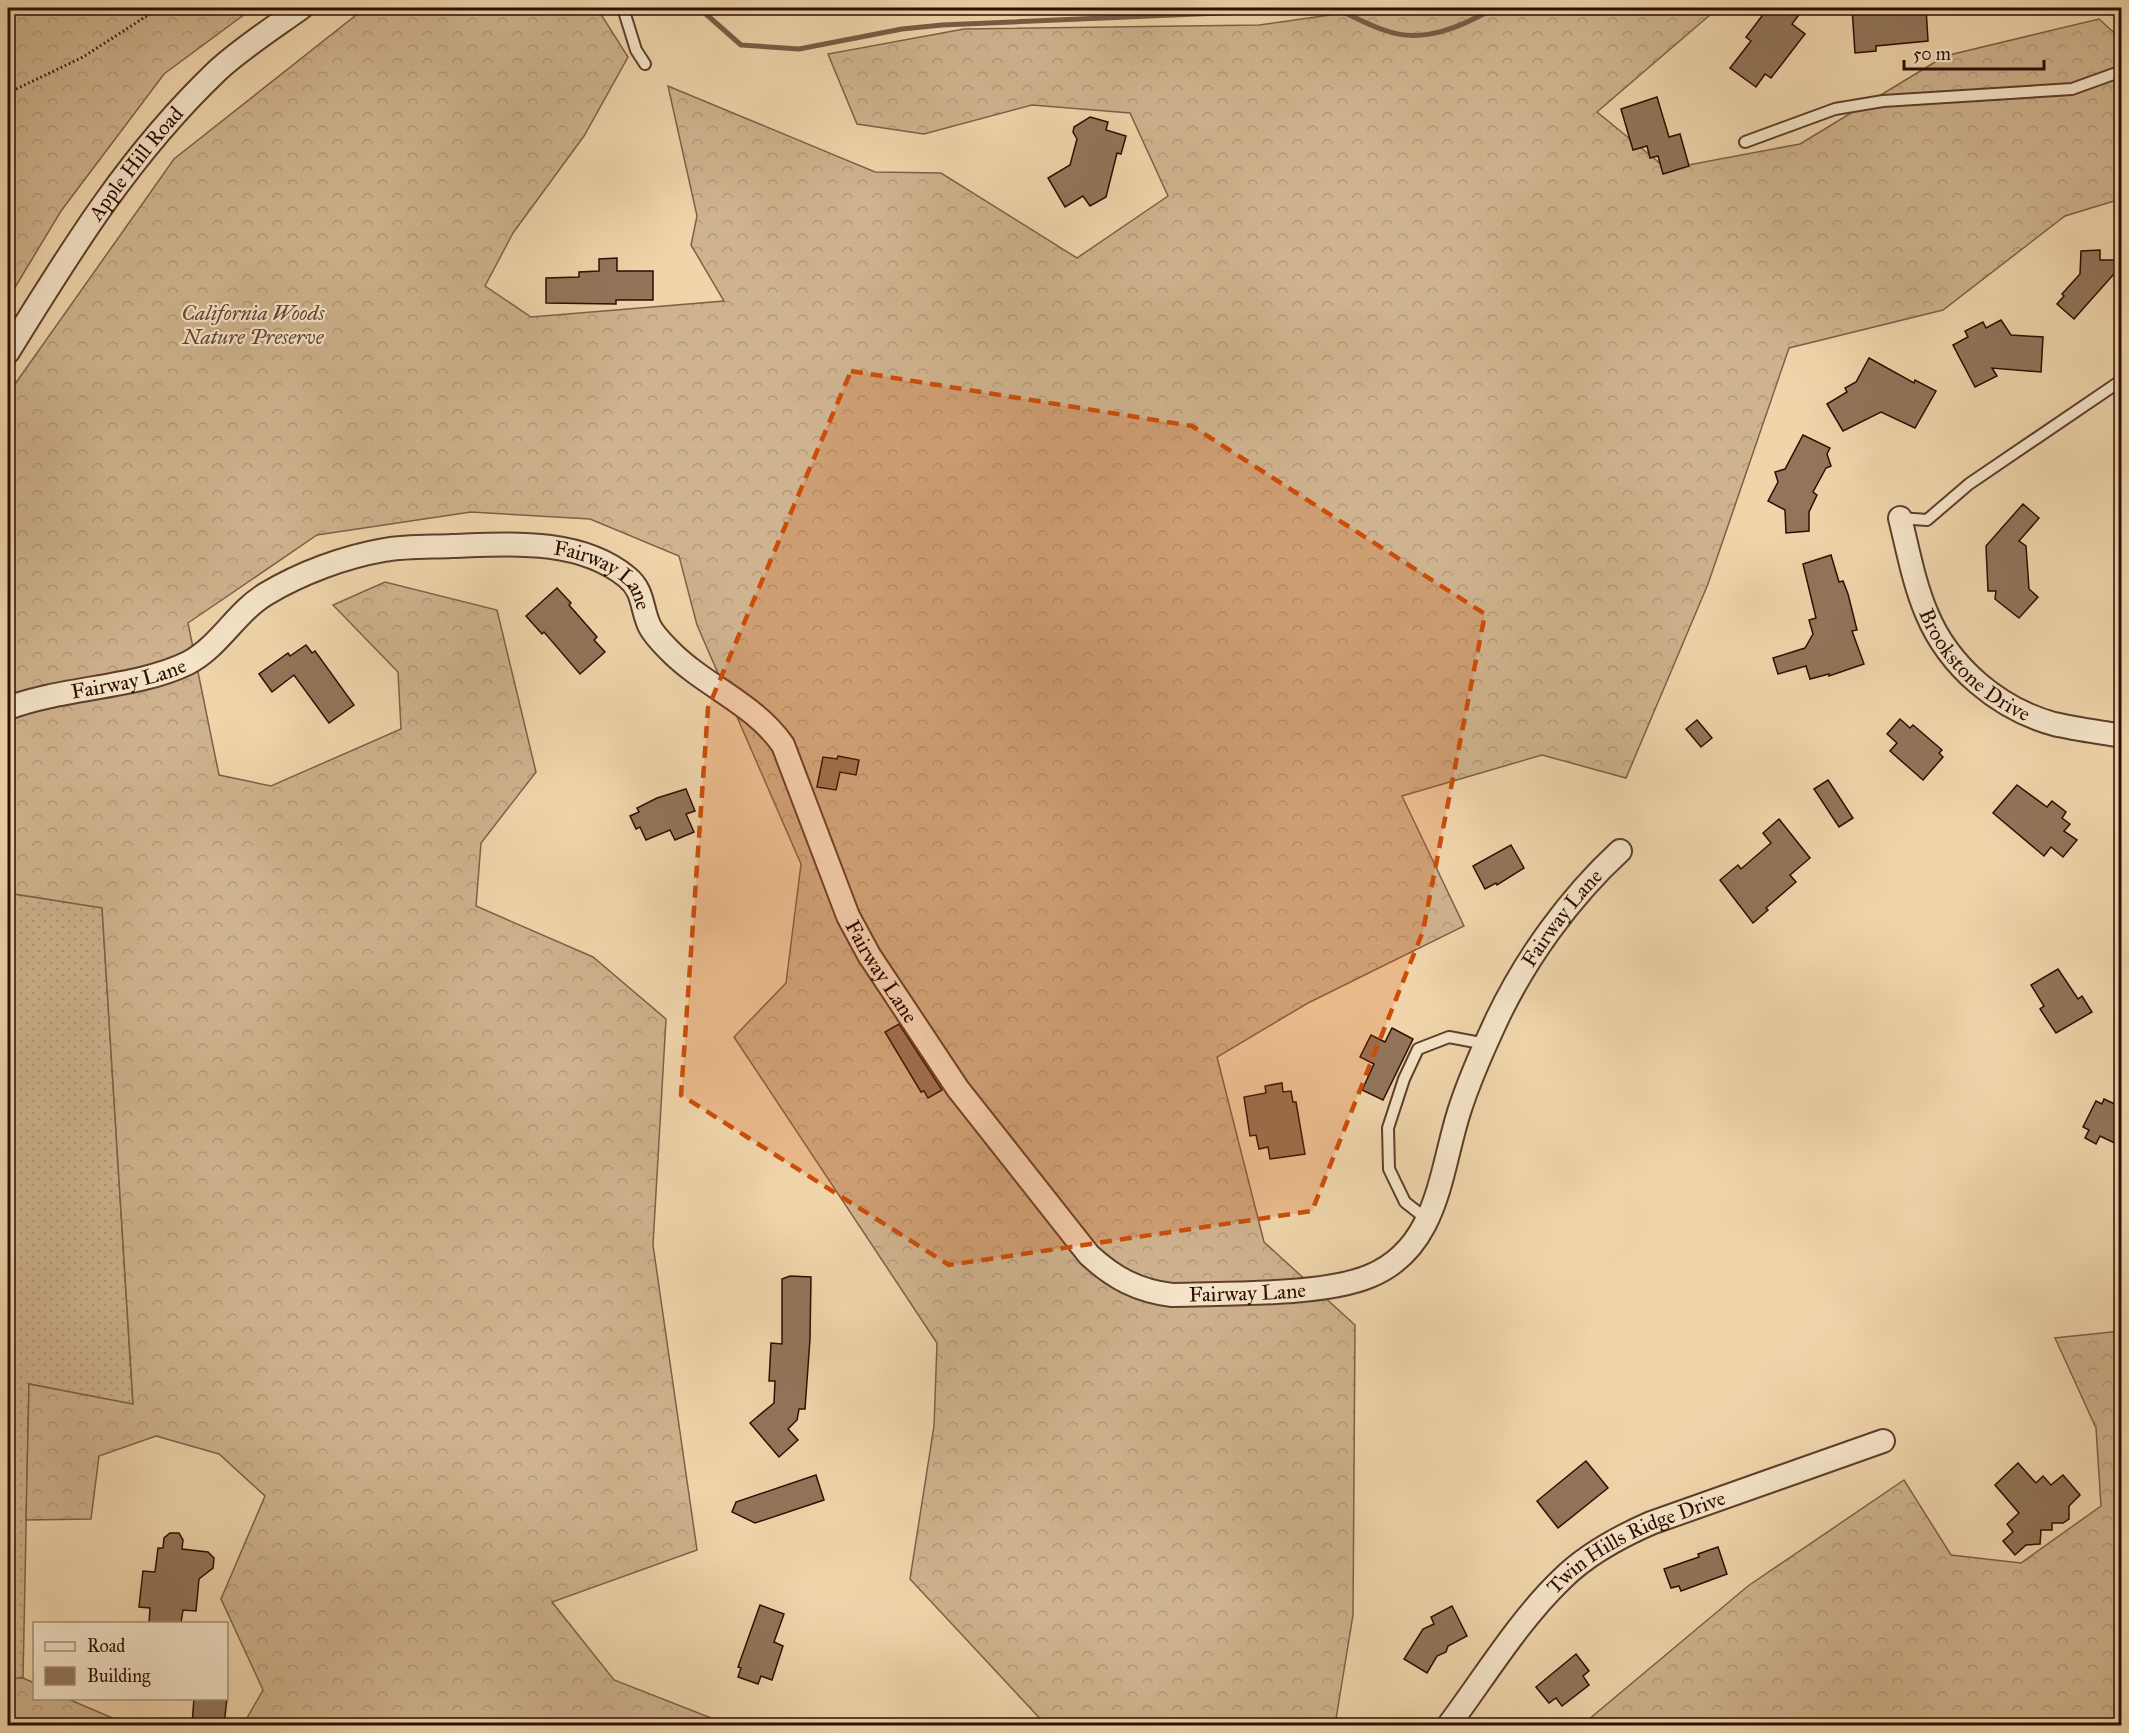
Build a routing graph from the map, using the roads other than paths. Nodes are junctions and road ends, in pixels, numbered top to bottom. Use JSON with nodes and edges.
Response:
{"nodes":[{"id":1,"x":301,"y":8,"type":"edge"},
{"id":2,"x":623,"y":8,"type":"edge"},
{"id":3,"x":645,"y":64,"type":"dead end"},
{"id":4,"x":2121,"y":71,"type":"edge"},
{"id":5,"x":1745,"y":142,"type":"dead end"},
{"id":6,"x":8,"y":352,"type":"edge"},
{"id":7,"x":2121,"y":380,"type":"edge"},
{"id":8,"x":1900,"y":518,"type":"joint"},
{"id":9,"x":8,"y":708,"type":"edge"},
{"id":10,"x":2121,"y":736,"type":"edge"},
{"id":11,"x":1620,"y":851,"type":"dead end"},
{"id":12,"x":1486,"y":1044,"type":"junction"},
{"id":13,"x":1429,"y":1221,"type":"junction"},
{"id":14,"x":1883,"y":1441,"type":"dead end"},
{"id":15,"x":1448,"y":1725,"type":"edge"}],
"edges":[{"from":1,"to":6,"type":"street","name":"Apple Hill Road"},
{"from":2,"to":3,"type":"lane"},
{"from":4,"to":5,"type":"lane"},
{"from":7,"to":8,"type":"lane"},
{"from":8,"to":10,"type":"street","name":"Brookstone Drive"},
{"from":9,"to":13,"type":"street","name":"Fairway Lane"},
{"from":11,"to":12,"type":"street","name":"Fairway Lane"},
{"from":12,"to":13,"type":"street","name":"Fairway Lane"},
{"from":12,"to":13,"type":"lane"},
{"from":14,"to":15,"type":"street","name":"Twin Hills Ridge Drive"}]}
